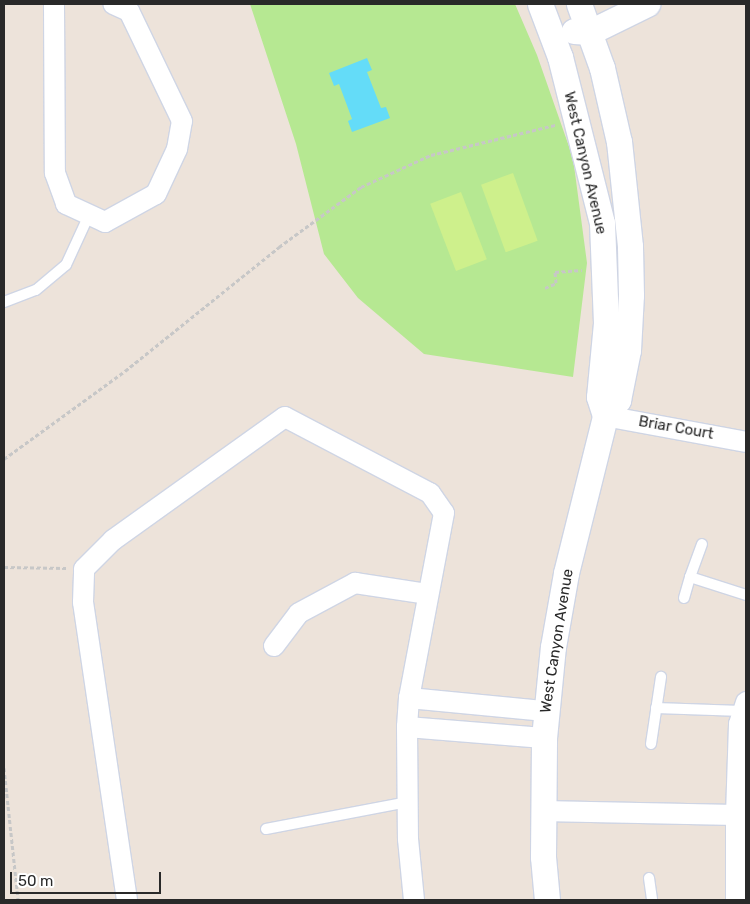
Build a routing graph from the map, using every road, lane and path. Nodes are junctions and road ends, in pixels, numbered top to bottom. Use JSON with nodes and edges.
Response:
{"nodes":[{"id":1,"x":54,"y":4,"type":"edge"},
{"id":2,"x":113,"y":4,"type":"edge"},
{"id":3,"x":540,"y":4,"type":"edge"},
{"id":4,"x":578,"y":4,"type":"edge"},
{"id":5,"x":647,"y":4,"type":"edge"},
{"id":6,"x":552,"y":30,"type":"junction"},
{"id":7,"x":590,"y":32,"type":"junction"},
{"id":8,"x":577,"y":119,"type":"junction"},
{"id":9,"x":89,"y":215,"type":"junction"},
{"id":10,"x":582,"y":270,"type":"dead end"},
{"id":11,"x":545,"y":288,"type":"dead end"},
{"id":12,"x":4,"y":302,"type":"edge"},
{"id":13,"x":605,"y":416,"type":"junction"},
{"id":14,"x":746,"y":442,"type":"edge"},
{"id":15,"x":4,"y":459,"type":"edge"},
{"id":16,"x":702,"y":544,"type":"dead end"},
{"id":17,"x":4,"y":567,"type":"edge"},
{"id":18,"x":84,"y":569,"type":"junction"},
{"id":19,"x":690,"y":577,"type":"junction"},
{"id":20,"x":428,"y":594,"type":"junction"},
{"id":21,"x":746,"y":595,"type":"edge"},
{"id":22,"x":684,"y":598,"type":"dead end"},
{"id":23,"x":274,"y":646,"type":"dead end"},
{"id":24,"x":661,"y":677,"type":"dead end"},
{"id":25,"x":409,"y":698,"type":"junction"},
{"id":26,"x":744,"y":707,"type":"edge"},
{"id":27,"x":656,"y":708,"type":"junction"},
{"id":28,"x":545,"y":711,"type":"junction"},
{"id":29,"x":407,"y":727,"type":"junction"},
{"id":30,"x":544,"y":738,"type":"junction"},
{"id":31,"x":650,"y":744,"type":"dead end"},
{"id":32,"x":4,"y":768,"type":"edge"},
{"id":33,"x":408,"y":802,"type":"junction"},
{"id":34,"x":542,"y":811,"type":"junction"},
{"id":35,"x":736,"y":815,"type":"junction"},
{"id":36,"x":266,"y":829,"type":"dead end"},
{"id":37,"x":649,"y":878,"type":"dead end"},
{"id":38,"x":18,"y":900,"type":"edge"},
{"id":39,"x":127,"y":900,"type":"edge"},
{"id":40,"x":414,"y":900,"type":"edge"},
{"id":41,"x":547,"y":900,"type":"edge"},
{"id":42,"x":652,"y":900,"type":"edge"},
{"id":43,"x":736,"y":900,"type":"edge"}],
"edges":[{"from":1,"to":9,"type":"street"},
{"from":2,"to":9,"type":"street"},
{"from":3,"to":6,"type":"street","name":"West Canyon Avenue"},
{"from":4,"to":6,"type":"street"},
{"from":4,"to":7,"type":"street","name":"West Canyon Avenue"},
{"from":5,"to":7,"type":"street"},
{"from":6,"to":7,"type":"street"},
{"from":6,"to":8,"type":"street","name":"West Canyon Avenue"},
{"from":7,"to":13,"type":"street","name":"West Canyon Avenue"},
{"from":8,"to":13,"type":"street","name":"West Canyon Avenue"},
{"from":8,"to":15,"type":"path"},
{"from":9,"to":12,"type":"lane"},
{"from":10,"to":11,"type":"path"},
{"from":13,"to":14,"type":"street","name":"Briar Court"},
{"from":13,"to":28,"type":"street","name":"West Canyon Avenue"},
{"from":16,"to":19,"type":"lane"},
{"from":17,"to":18,"type":"path"},
{"from":18,"to":20,"type":"street"},
{"from":18,"to":39,"type":"street"},
{"from":19,"to":21,"type":"lane"},
{"from":19,"to":22,"type":"lane"},
{"from":20,"to":23,"type":"street"},
{"from":20,"to":25,"type":"street"},
{"from":24,"to":27,"type":"lane"},
{"from":25,"to":28,"type":"street"},
{"from":25,"to":29,"type":"street"},
{"from":26,"to":27,"type":"lane"},
{"from":26,"to":35,"type":"street"},
{"from":27,"to":31,"type":"lane"},
{"from":28,"to":30,"type":"street","name":"West Canyon Avenue"},
{"from":29,"to":30,"type":"street"},
{"from":29,"to":33,"type":"street"},
{"from":30,"to":34,"type":"street","name":"West Canyon Avenue"},
{"from":32,"to":38,"type":"path"},
{"from":33,"to":36,"type":"lane"},
{"from":33,"to":40,"type":"street"},
{"from":34,"to":35,"type":"street"},
{"from":34,"to":41,"type":"street","name":"West Canyon Avenue"},
{"from":35,"to":43,"type":"street"},
{"from":37,"to":42,"type":"lane"}]}
